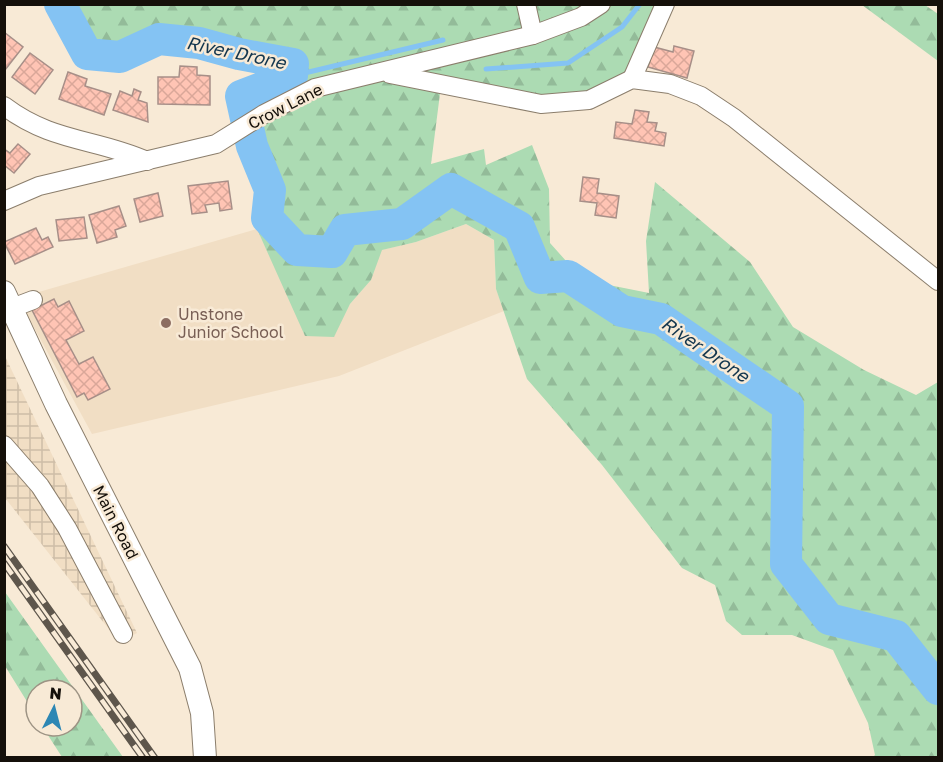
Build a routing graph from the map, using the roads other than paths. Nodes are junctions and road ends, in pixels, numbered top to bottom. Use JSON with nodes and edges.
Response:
{"nodes":[{"id":1,"x":526,"y":4,"type":"edge"},
{"id":2,"x":601,"y":4,"type":"edge"},
{"id":3,"x":664,"y":4,"type":"edge"},
{"id":4,"x":533,"y":35,"type":"junction"},
{"id":5,"x":382,"y":73,"type":"junction"},
{"id":6,"x":632,"y":79,"type":"junction"},
{"id":7,"x":4,"y":106,"type":"edge"},
{"id":8,"x":147,"y":161,"type":"junction"},
{"id":9,"x":4,"y":201,"type":"edge"},
{"id":10,"x":939,"y":281,"type":"edge"},
{"id":11,"x":8,"y":300,"type":"edge"},
{"id":12,"x":33,"y":300,"type":"dead end"},
{"id":13,"x":4,"y":445,"type":"edge"},
{"id":14,"x":123,"y":634,"type":"dead end"},
{"id":15,"x":205,"y":758,"type":"edge"}],
"edges":[{"from":1,"to":4,"type":"street"},
{"from":2,"to":4,"type":"street","name":"Crow Lane"},
{"from":3,"to":6,"type":"street"},
{"from":4,"to":5,"type":"street","name":"Crow Lane"},
{"from":5,"to":6,"type":"street"},
{"from":5,"to":8,"type":"street","name":"Crow Lane"},
{"from":6,"to":10,"type":"street"},
{"from":7,"to":8,"type":"street"},
{"from":8,"to":9,"type":"street","name":"Crow Lane"},
{"from":11,"to":12,"type":"street"},
{"from":11,"to":15,"type":"main road","name":"Main Road"},
{"from":13,"to":14,"type":"street"}]}
